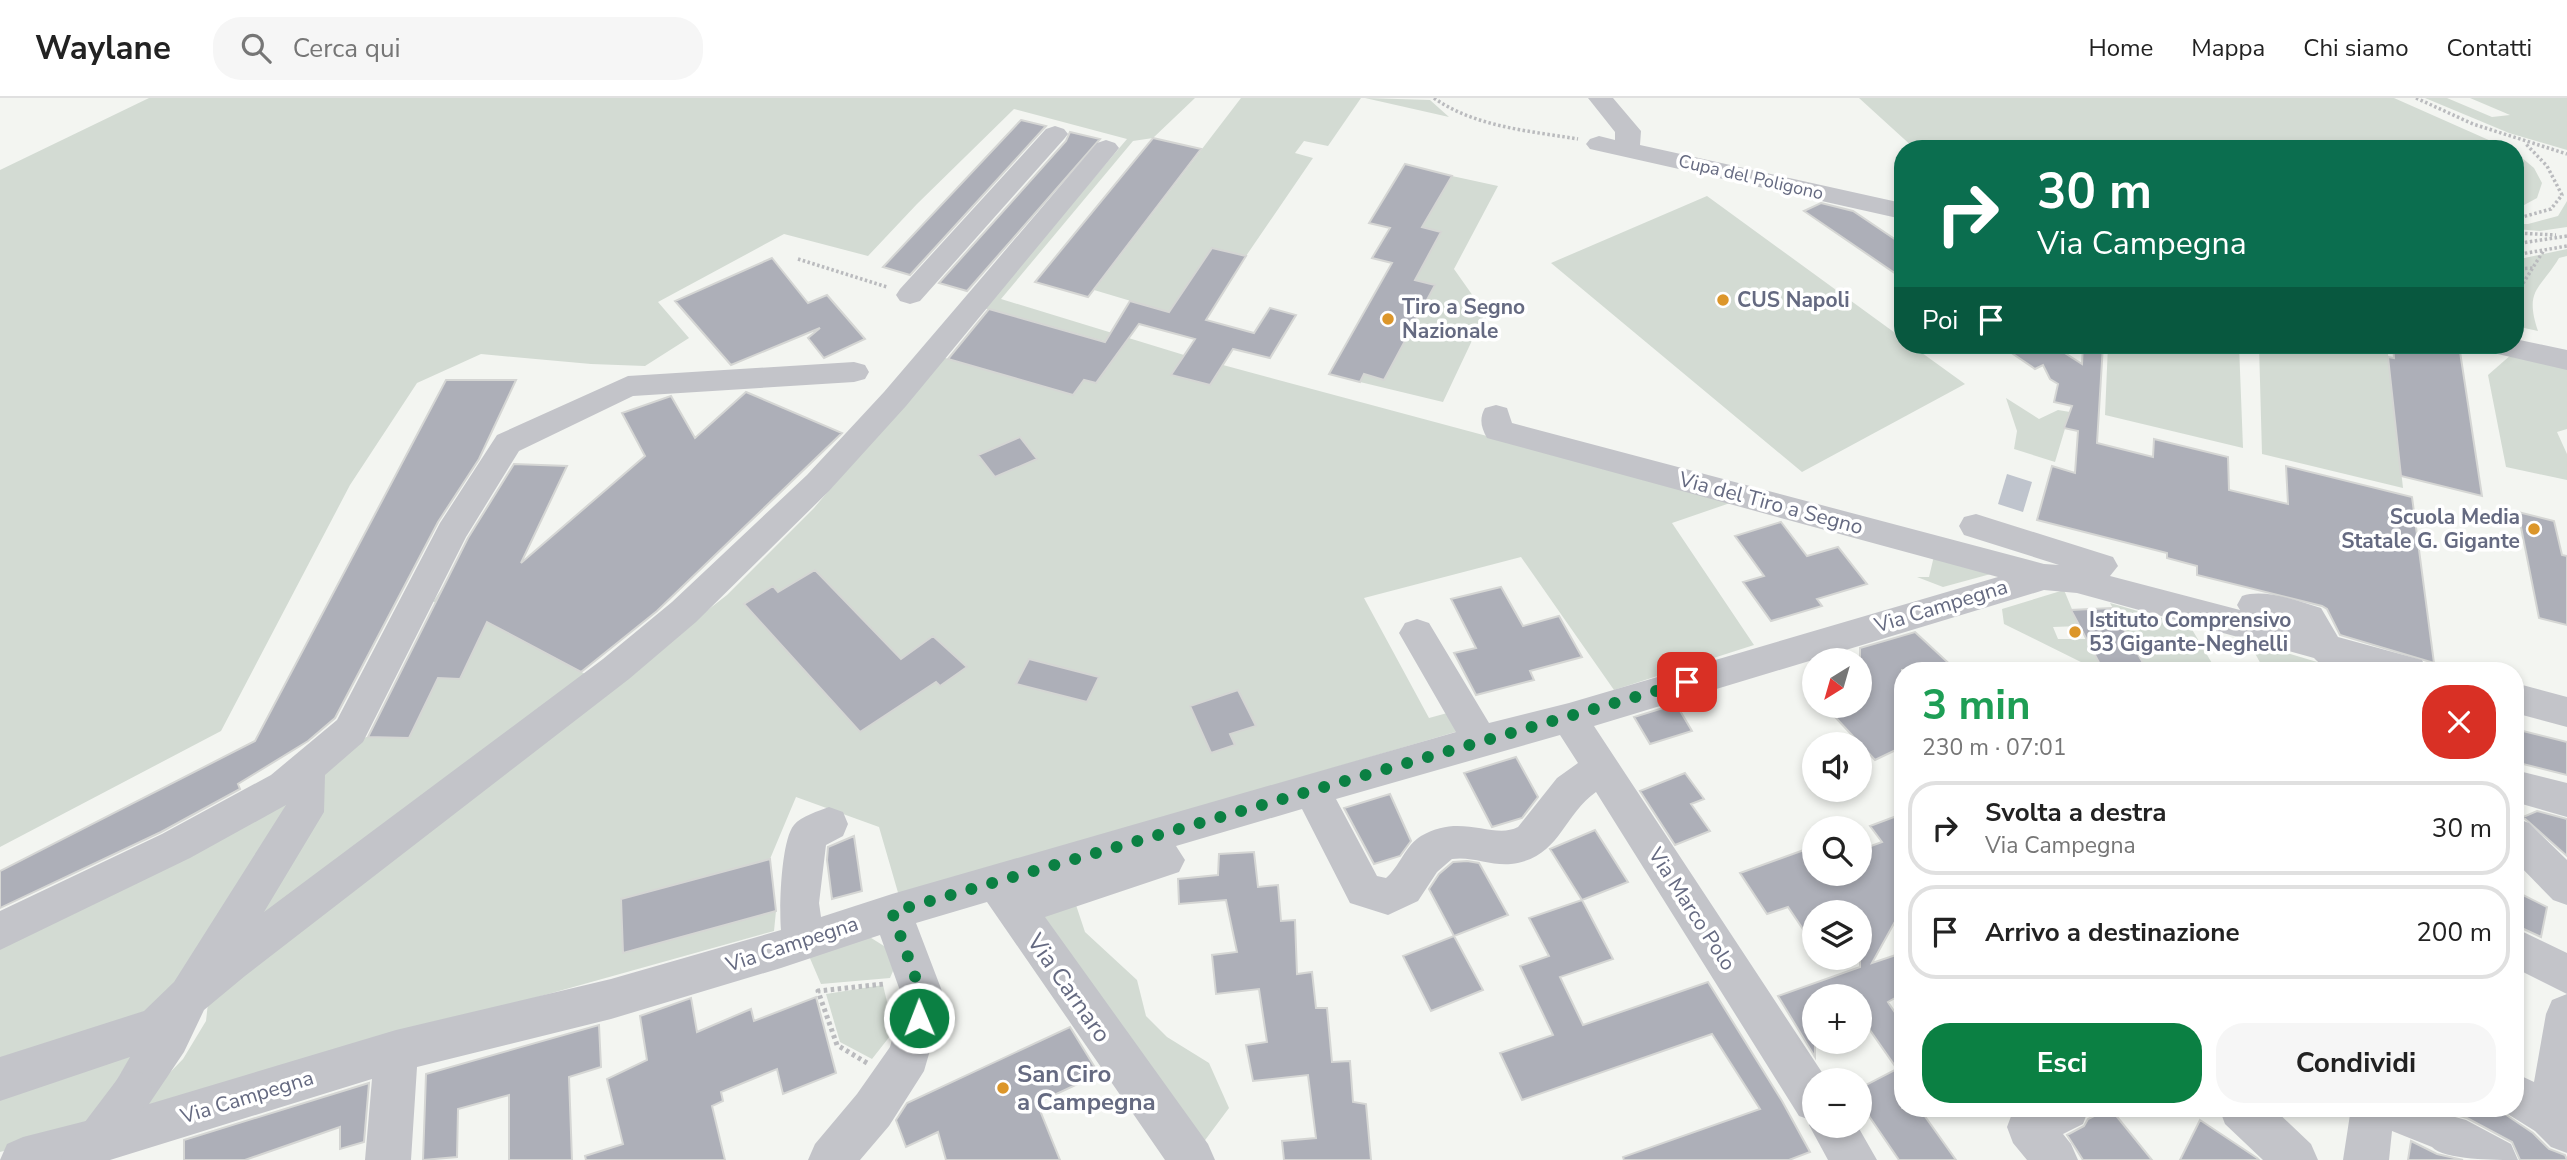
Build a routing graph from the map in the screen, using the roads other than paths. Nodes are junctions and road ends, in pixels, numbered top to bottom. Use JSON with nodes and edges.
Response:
{"nodes":[{"id":1,"x":1600,"y":98,"type":"edge"},
{"id":2,"x":1055,"y":134,"type":"dead end"},
{"id":3,"x":1627,"y":140,"type":"junction"},
{"id":4,"x":1599,"y":144,"type":"road end"},
{"id":5,"x":1106,"y":148,"type":"dead end"},
{"id":6,"x":1784,"y":172,"type":"dead end"},
{"id":7,"x":1894,"y":209,"type":"edge"},
{"id":8,"x":910,"y":295,"type":"road end"},
{"id":9,"x":2524,"y":351,"type":"edge"},
{"id":10,"x":2567,"y":360,"type":"edge"},
{"id":11,"x":854,"y":372,"type":"dead end"},
{"id":12,"x":1497,"y":423,"type":"dead end"},
{"id":13,"x":1976,"y":526,"type":"dead end"},
{"id":14,"x":2044,"y":577,"type":"junction"},
{"id":15,"x":1417,"y":633,"type":"dead end"},
{"id":16,"x":2338,"y":660,"type":"edge"},
{"id":17,"x":2524,"y":700,"type":"edge"},
{"id":18,"x":2567,"y":712,"type":"edge"},
{"id":19,"x":1569,"y":718,"type":"junction"},
{"id":20,"x":1480,"y":741,"type":"junction"},
{"id":21,"x":306,"y":768,"type":"junction"},
{"id":22,"x":1601,"y":769,"type":"junction"},
{"id":23,"x":2524,"y":788,"type":"edge"},
{"id":24,"x":1312,"y":791,"type":"junction"},
{"id":25,"x":2567,"y":800,"type":"edge"},
{"id":26,"x":830,"y":824,"type":"dead end"},
{"id":27,"x":2524,"y":844,"type":"edge"},
{"id":28,"x":1165,"y":860,"type":"dead end"},
{"id":29,"x":2567,"y":887,"type":"edge"},
{"id":30,"x":1006,"y":896,"type":"junction"},
{"id":31,"x":892,"y":912,"type":"junction"},
{"id":32,"x":0,"y":931,"type":"edge"},
{"id":33,"x":803,"y":942,"type":"junction"},
{"id":34,"x":2524,"y":952,"type":"edge"},
{"id":35,"x":2567,"y":974,"type":"edge"},
{"id":36,"x":189,"y":996,"type":"junction"},
{"id":37,"x":2567,"y":1014,"type":"edge"},
{"id":38,"x":396,"y":1051,"type":"junction"},
{"id":39,"x":0,"y":1079,"type":"edge"},
{"id":40,"x":1802,"y":1080,"type":"edge"},
{"id":41,"x":2544,"y":1114,"type":"edge"},
{"id":42,"x":2250,"y":1117,"type":"edge"},
{"id":43,"x":2372,"y":1117,"type":"edge"},
{"id":44,"x":2425,"y":1123,"type":"edge"},
{"id":45,"x":136,"y":1127,"type":"edge"},
{"id":46,"x":1840,"y":1138,"type":"edge"},
{"id":47,"x":23,"y":1160,"type":"edge"},
{"id":48,"x":80,"y":1160,"type":"edge"},
{"id":49,"x":388,"y":1160,"type":"edge"},
{"id":50,"x":831,"y":1160,"type":"edge"},
{"id":51,"x":1192,"y":1160,"type":"edge"},
{"id":52,"x":1854,"y":1160,"type":"edge"},
{"id":53,"x":2295,"y":1160,"type":"edge"},
{"id":54,"x":2366,"y":1160,"type":"edge"},
{"id":55,"x":2494,"y":1160,"type":"edge"}],
"edges":[{"from":1,"to":3,"type":"street"},
{"from":2,"to":8,"type":"street"},
{"from":3,"to":4,"type":"street","name":"Cupa del Poligono"},
{"from":3,"to":6,"type":"street"},
{"from":3,"to":7,"type":"street","name":"Cupa del Poligono"},
{"from":5,"to":36,"type":"street"},
{"from":9,"to":10,"type":"street"},
{"from":11,"to":21,"type":"street"},
{"from":12,"to":14,"type":"street","name":"Via del Tiro a Segno"},
{"from":13,"to":16,"type":"street"},
{"from":14,"to":16,"type":"street","name":"Via Campegna"},
{"from":14,"to":19,"type":"street","name":"Via Campegna"},
{"from":15,"to":20,"type":"street"},
{"from":17,"to":18,"type":"street"},
{"from":19,"to":20,"type":"street","name":"Via Campegna"},
{"from":19,"to":22,"type":"street","name":"Via Marco Polo"},
{"from":20,"to":24,"type":"street","name":"Via Campegna"},
{"from":21,"to":32,"type":"street"},
{"from":21,"to":36,"type":"street"},
{"from":22,"to":24,"type":"street"},
{"from":22,"to":40,"type":"street","name":"Via Marco Polo"},
{"from":23,"to":25,"type":"street"},
{"from":24,"to":30,"type":"street","name":"Via Campegna"},
{"from":26,"to":33,"type":"street"},
{"from":27,"to":29,"type":"street"},
{"from":28,"to":30,"type":"street"},
{"from":30,"to":31,"type":"street","name":"Via Campegna"},
{"from":30,"to":51,"type":"street","name":"Via Carnaro"},
{"from":31,"to":33,"type":"street","name":"Via Campegna"},
{"from":31,"to":50,"type":"street"},
{"from":33,"to":38,"type":"street","name":"Via Campegna"},
{"from":34,"to":35,"type":"street"},
{"from":36,"to":39,"type":"street"},
{"from":36,"to":45,"type":"street"},
{"from":37,"to":41,"type":"street"},
{"from":38,"to":45,"type":"street","name":"Via Campegna"},
{"from":38,"to":49,"type":"street"},
{"from":42,"to":53,"type":"street"},
{"from":43,"to":54,"type":"street"},
{"from":44,"to":55,"type":"street"},
{"from":45,"to":47,"type":"street","name":"Via Campegna"},
{"from":45,"to":48,"type":"street","bridge":true},
{"from":46,"to":52,"type":"street"}]}
